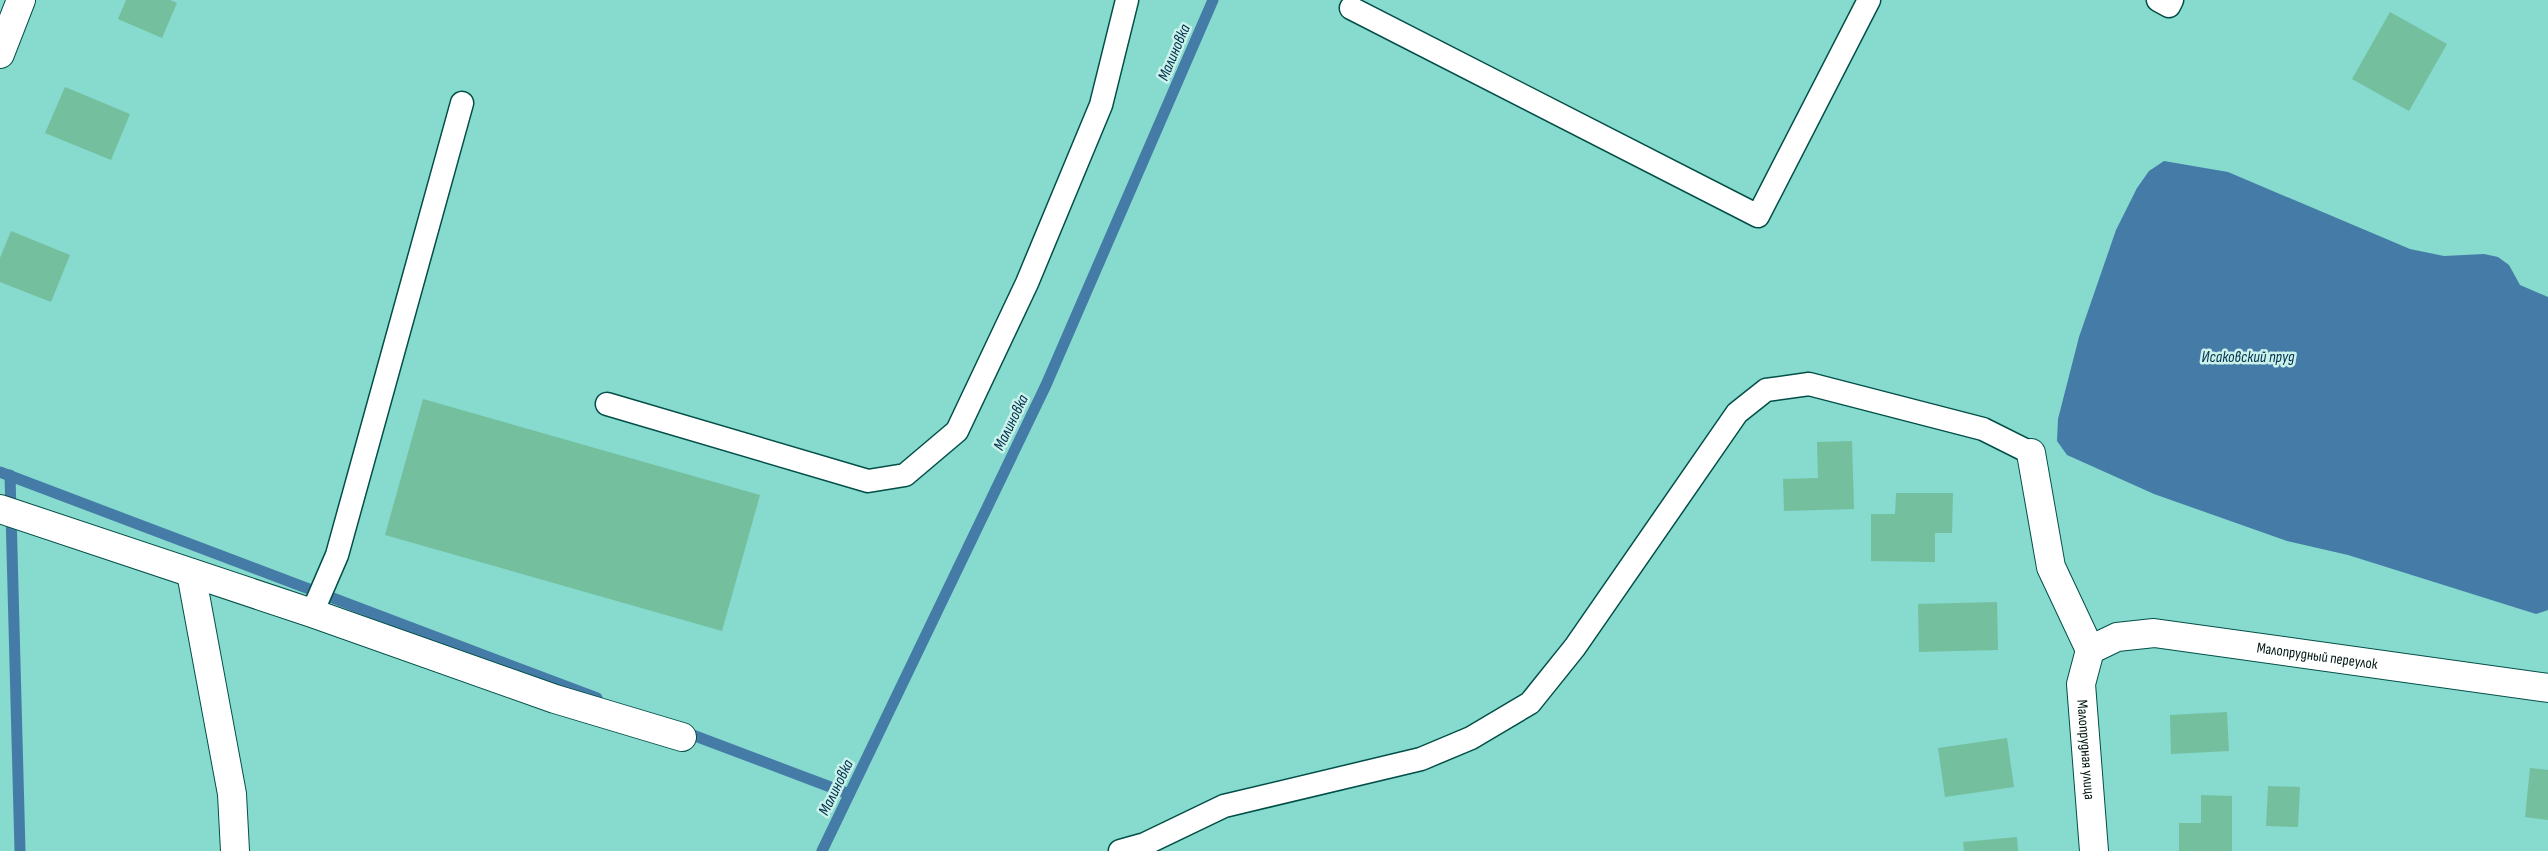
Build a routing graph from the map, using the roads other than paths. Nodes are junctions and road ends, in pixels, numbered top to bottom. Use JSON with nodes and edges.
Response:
{"nodes":[{"id":1,"x":21,"y":0,"type":"edge"},
{"id":2,"x":1127,"y":0,"type":"edge"},
{"id":3,"x":1869,"y":0,"type":"edge"},
{"id":4,"x":2158,"y":0,"type":"edge"},
{"id":5,"x":2172,"y":0,"type":"edge"},
{"id":6,"x":1351,"y":8,"type":"dead end"},
{"id":7,"x":0,"y":54,"type":"edge"},
{"id":8,"x":462,"y":103,"type":"dead end"},
{"id":9,"x":606,"y":404,"type":"dead end"},
{"id":10,"x":2031,"y":453,"type":"joint"},
{"id":11,"x":0,"y":509,"type":"edge"},
{"id":12,"x":192,"y":573,"type":"junction"},
{"id":13,"x":312,"y":613,"type":"junction"},
{"id":14,"x":2090,"y":650,"type":"junction"},
{"id":15,"x":2548,"y":688,"type":"edge"},
{"id":16,"x":682,"y":737,"type":"dead end"},
{"id":17,"x":235,"y":851,"type":"edge"},
{"id":18,"x":1120,"y":851,"type":"edge"},
{"id":19,"x":2094,"y":851,"type":"edge"}],
"edges":[{"from":1,"to":7,"type":"street"},
{"from":2,"to":9,"type":"lane"},
{"from":3,"to":6,"type":"lane"},
{"from":4,"to":5,"type":"lane"},
{"from":8,"to":13,"type":"lane"},
{"from":10,"to":14,"type":"street"},
{"from":10,"to":18,"type":"lane"},
{"from":11,"to":12,"type":"street"},
{"from":12,"to":13,"type":"street"},
{"from":12,"to":17,"type":"street"},
{"from":13,"to":16,"type":"street"},
{"from":14,"to":15,"type":"street","name":"Малопрудный переулок"},
{"from":14,"to":19,"type":"street","name":"Малопрудная улица"}]}
